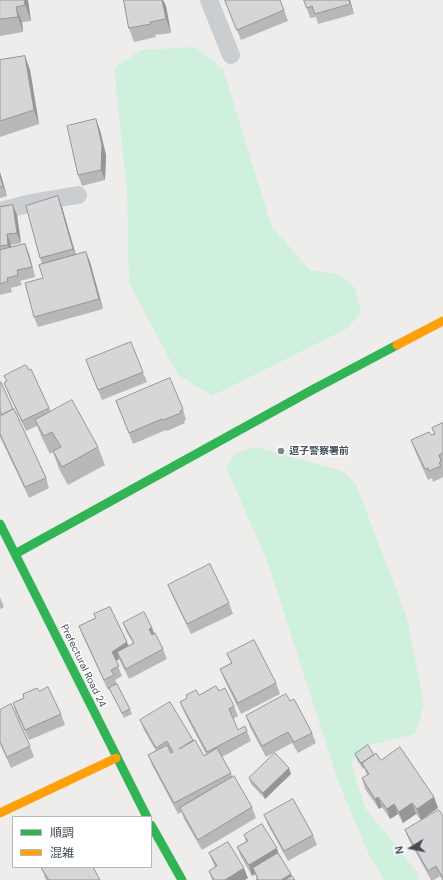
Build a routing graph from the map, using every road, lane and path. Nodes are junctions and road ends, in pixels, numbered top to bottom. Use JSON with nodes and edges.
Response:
{"nodes":[{"id":1,"x":209,"y":0,"type":"edge"},
{"id":2,"x":230,"y":55,"type":"dead end"},
{"id":3,"x":78,"y":195,"type":"dead end"},
{"id":4,"x":0,"y":211,"type":"edge"},
{"id":5,"x":443,"y":321,"type":"edge"},
{"id":6,"x":0,"y":524,"type":"edge"},
{"id":7,"x":15,"y":554,"type":"junction"},
{"id":8,"x":116,"y":758,"type":"junction"},
{"id":9,"x":0,"y":813,"type":"edge"},
{"id":10,"x":146,"y":816,"type":"edge"},
{"id":11,"x":152,"y":827,"type":"edge"},
{"id":12,"x":182,"y":880,"type":"edge"}],
"edges":[{"from":1,"to":2,"type":"lane"},
{"from":3,"to":4,"type":"lane"},
{"from":5,"to":7,"type":"street"},
{"from":6,"to":7,"type":"street","name":"Prefectural Road 24"},
{"from":7,"to":8,"type":"street","name":"Prefectural Road 24"},
{"from":8,"to":9,"type":"street"},
{"from":8,"to":10,"type":"street","name":"Prefectural Road 24"},
{"from":11,"to":12,"type":"street"}]}
